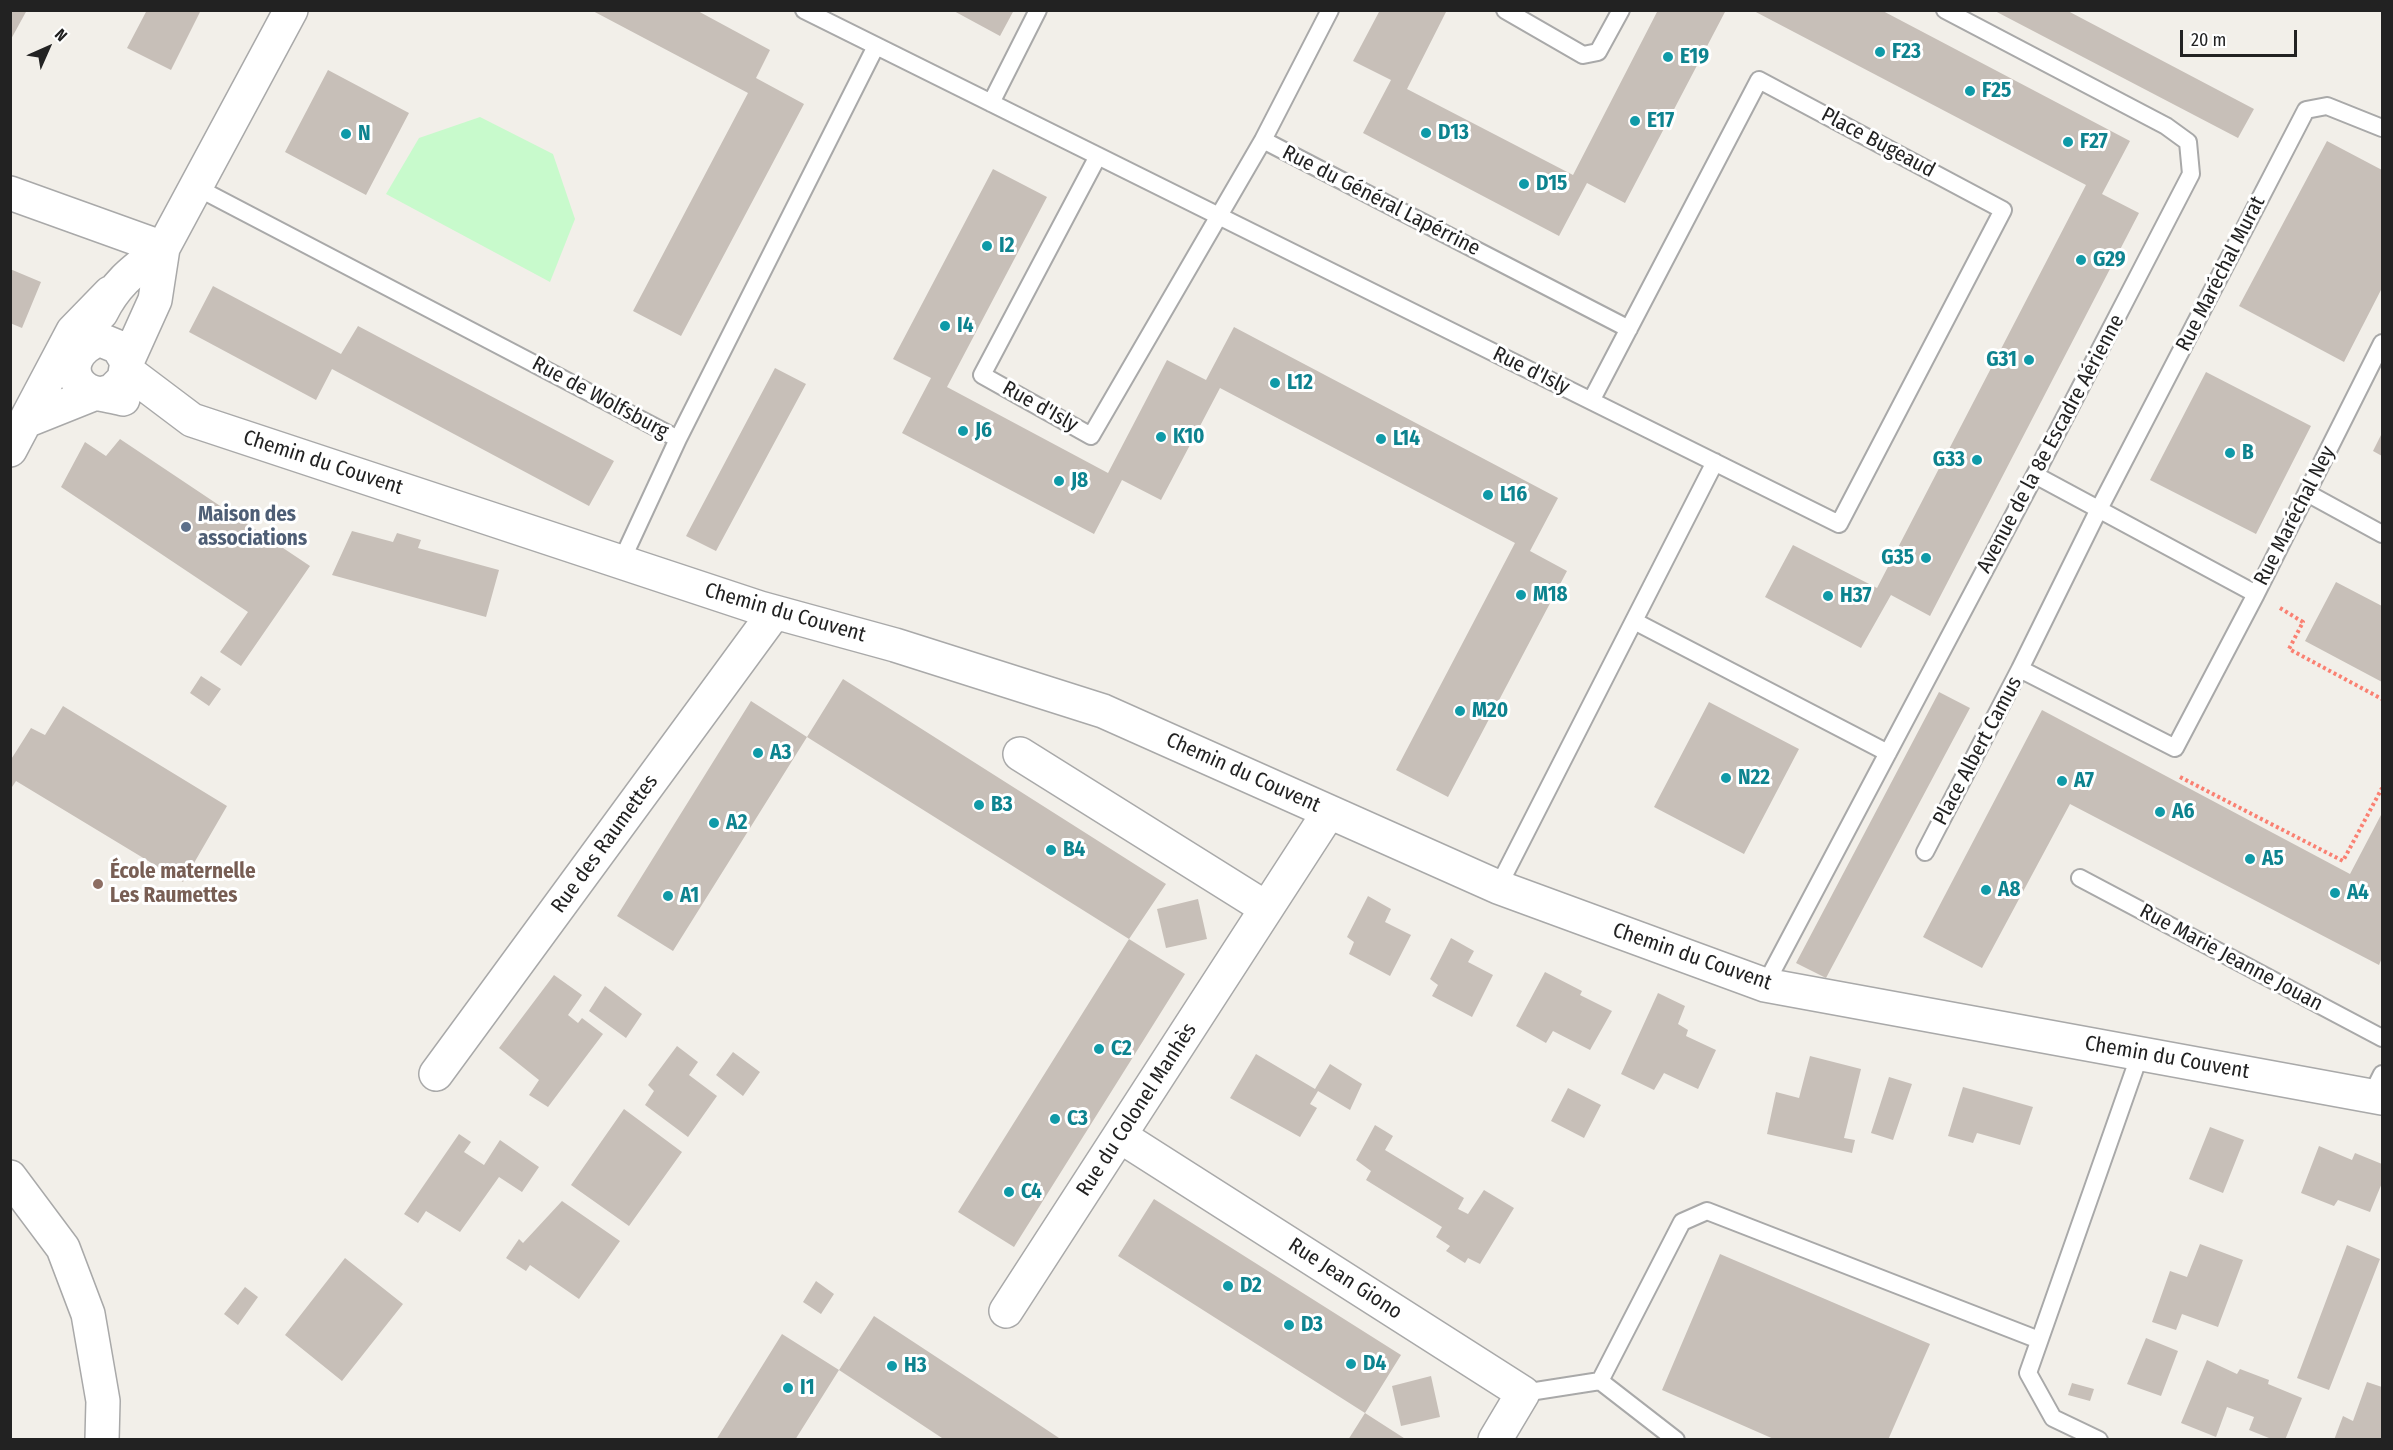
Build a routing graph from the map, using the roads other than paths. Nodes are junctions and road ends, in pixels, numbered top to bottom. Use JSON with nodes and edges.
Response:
{"nodes":[{"id":1,"x":291,"y":10,"type":"edge"},
{"id":2,"x":804,"y":10,"type":"edge"},
{"id":3,"x":1038,"y":10,"type":"edge"},
{"id":4,"x":1330,"y":10,"type":"edge"},
{"id":5,"x":1504,"y":10,"type":"edge"},
{"id":6,"x":1621,"y":10,"type":"edge"},
{"id":7,"x":1945,"y":10,"type":"edge"},
{"id":8,"x":876,"y":46,"type":"junction"},
{"id":9,"x":990,"y":103,"type":"junction"},
{"id":10,"x":2382,"y":128,"type":"edge"},
{"id":11,"x":1263,"y":140,"type":"junction"},
{"id":12,"x":1098,"y":156,"type":"junction"},
{"id":13,"x":196,"y":187,"type":"junction"},
{"id":14,"x":10,"y":193,"type":"edge"},
{"id":15,"x":1219,"y":216,"type":"junction"},
{"id":16,"x":164,"y":248,"type":"junction"},
{"id":17,"x":1629,"y":329,"type":"junction"},
{"id":18,"x":2382,"y":343,"type":"edge"},
{"id":19,"x":72,"y":355,"type":"junction"},
{"id":20,"x":127,"y":366,"type":"junction"},
{"id":21,"x":100,"y":393,"type":"junction"},
{"id":22,"x":1591,"y":401,"type":"junction"},
{"id":23,"x":18,"y":419,"type":"edge"},
{"id":24,"x":192,"y":420,"type":"junction"},
{"id":25,"x":678,"y":439,"type":"junction"},
{"id":26,"x":10,"y":450,"type":"edge"},
{"id":27,"x":1715,"y":462,"type":"junction"},
{"id":28,"x":2035,"y":476,"type":"junction"},
{"id":29,"x":2307,"y":493,"type":"junction"},
{"id":30,"x":2099,"y":509,"type":"junction"},
{"id":31,"x":1839,"y":524,"type":"joint"},
{"id":32,"x":2382,"y":534,"type":"edge"},
{"id":33,"x":621,"y":562,"type":"junction"},
{"id":34,"x":2256,"y":594,"type":"junction"},
{"id":35,"x":774,"y":613,"type":"junction"},
{"id":36,"x":1634,"y":621,"type":"junction"},
{"id":37,"x":2020,"y":669,"type":"junction"},
{"id":38,"x":1888,"y":753,"type":"junction"},
{"id":39,"x":1020,"y":754,"type":"dead end"},
{"id":40,"x":1329,"y":812,"type":"junction"},
{"id":41,"x":1924,"y":852,"type":"dead end"},
{"id":42,"x":2080,"y":878,"type":"dead end"},
{"id":43,"x":1497,"y":887,"type":"junction"},
{"id":44,"x":1266,"y":908,"type":"junction"},
{"id":45,"x":1765,"y":985,"type":"junction"},
{"id":46,"x":2382,"y":1038,"type":"edge"},
{"id":47,"x":2140,"y":1054,"type":"junction"},
{"id":48,"x":436,"y":1074,"type":"dead end"},
{"id":49,"x":2379,"y":1089,"type":"edge"},
{"id":50,"x":1120,"y":1136,"type":"junction"},
{"id":51,"x":10,"y":1177,"type":"edge"},
{"id":52,"x":1006,"y":1311,"type":"dead end"},
{"id":53,"x":2039,"y":1340,"type":"junction"},
{"id":54,"x":1600,"y":1381,"type":"junction"},
{"id":55,"x":1523,"y":1393,"type":"junction"},
{"id":56,"x":102,"y":1440,"type":"edge"},
{"id":57,"x":1495,"y":1440,"type":"edge"},
{"id":58,"x":1676,"y":1440,"type":"edge"},
{"id":59,"x":2099,"y":1440,"type":"edge"}],
"edges":[{"from":1,"to":13,"type":"street"},
{"from":2,"to":8,"type":"lane","name":"Rue d'Isly"},
{"from":3,"to":9,"type":"lane"},
{"from":4,"to":11,"type":"lane","name":"Rue du Général Lapérrine"},
{"from":5,"to":6,"type":"lane"},
{"from":7,"to":28,"type":"lane","name":"Avenue de la 8e Escadre Aérienne"},
{"from":8,"to":9,"type":"lane","name":"Rue d'Isly"},
{"from":8,"to":25,"type":"lane","name":"Rue de Wolfsburg"},
{"from":9,"to":12,"type":"lane","name":"Rue d'Isly"},
{"from":10,"to":30,"type":"lane","name":"Rue Maréchal Murat"},
{"from":11,"to":15,"type":"lane"},
{"from":11,"to":17,"type":"lane","name":"Rue du Général Lapérrine"},
{"from":12,"to":15,"type":"lane","name":"Rue d'Isly"},
{"from":12,"to":15,"type":"lane","name":"Rue d'Isly"},
{"from":13,"to":16,"type":"street"},
{"from":13,"to":25,"type":"lane","name":"Rue de Wolfsburg"},
{"from":14,"to":16,"type":"street"},
{"from":15,"to":22,"type":"lane","name":"Rue d'Isly"},
{"from":16,"to":19,"type":"street"},
{"from":16,"to":20,"type":"street"},
{"from":17,"to":22,"type":"lane","name":"Place Bugeaud"},
{"from":17,"to":31,"type":"lane","name":"Place Bugeaud"},
{"from":18,"to":29,"type":"lane","name":"Rue Maréchal Ney"},
{"from":19,"to":20,"type":"street"},
{"from":19,"to":21,"type":"street"},
{"from":19,"to":23,"type":"street"},
{"from":20,"to":21,"type":"street"},
{"from":20,"to":24,"type":"street","name":"Chemin du Couvent"},
{"from":21,"to":23,"type":"street"},
{"from":21,"to":24,"type":"street"},
{"from":22,"to":27,"type":"lane","name":"Rue d'Isly"},
{"from":23,"to":26,"type":"street"},
{"from":24,"to":33,"type":"street","name":"Chemin du Couvent"},
{"from":25,"to":33,"type":"lane"},
{"from":27,"to":31,"type":"lane","name":"Rue d'Isly"},
{"from":27,"to":36,"type":"lane"},
{"from":28,"to":30,"type":"lane","name":"Rue Maréchal Ney"},
{"from":28,"to":38,"type":"lane","name":"Avenue de la 8e Escadre Aérienne"},
{"from":29,"to":32,"type":"lane"},
{"from":29,"to":34,"type":"lane","name":"Rue Maréchal Ney"},
{"from":30,"to":34,"type":"lane","name":"Rue Maréchal Ney"},
{"from":30,"to":37,"type":"lane"},
{"from":33,"to":35,"type":"street","name":"Chemin du Couvent"},
{"from":34,"to":37,"type":"lane","name":"Place Albert Camus"},
{"from":35,"to":40,"type":"street","name":"Chemin du Couvent"},
{"from":35,"to":48,"type":"street","name":"Rue des Raumettes"},
{"from":36,"to":38,"type":"lane"},
{"from":36,"to":43,"type":"lane"},
{"from":37,"to":41,"type":"lane","name":"Place Albert Camus"},
{"from":38,"to":45,"type":"lane","name":"Avenue de la 8e Escadre Aérienne"},
{"from":39,"to":44,"type":"street"},
{"from":40,"to":43,"type":"street","name":"Chemin du Couvent"},
{"from":40,"to":44,"type":"street","name":"Rue du Colonel Manhès"},
{"from":42,"to":46,"type":"lane","name":"Rue Marie Jeanne Jouan"},
{"from":43,"to":45,"type":"street","name":"Chemin du Couvent"},
{"from":44,"to":50,"type":"street","name":"Rue du Colonel Manhès"},
{"from":45,"to":47,"type":"street","name":"Chemin du Couvent"},
{"from":47,"to":49,"type":"street","name":"Chemin du Couvent"},
{"from":47,"to":53,"type":"lane"},
{"from":50,"to":52,"type":"street","name":"Rue du Colonel Manhès"},
{"from":50,"to":55,"type":"street","name":"Rue Jean Giono"},
{"from":51,"to":56,"type":"street"},
{"from":53,"to":54,"type":"lane"},
{"from":53,"to":59,"type":"lane"},
{"from":54,"to":55,"type":"lane"},
{"from":54,"to":58,"type":"lane"},
{"from":55,"to":57,"type":"street"}]}
